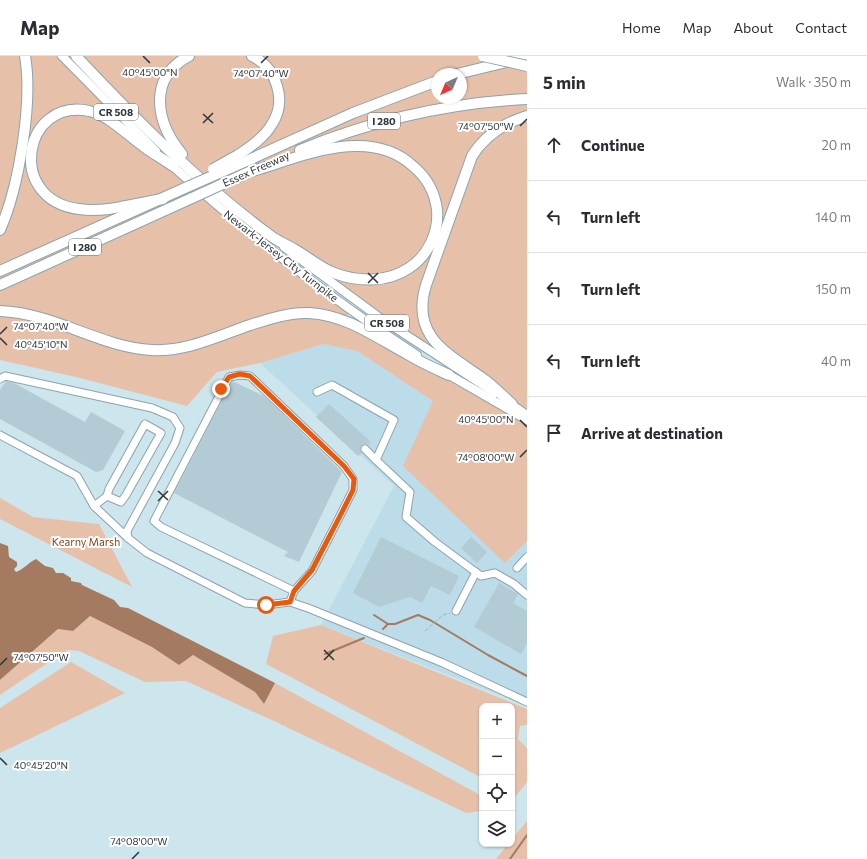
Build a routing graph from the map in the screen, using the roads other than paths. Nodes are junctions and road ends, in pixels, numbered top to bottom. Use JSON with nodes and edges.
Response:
{"nodes":[{"id":1,"x":25,"y":56,"type":"edge"},
{"id":2,"x":62,"y":56,"type":"edge"},
{"id":3,"x":76,"y":56,"type":"edge"},
{"id":4,"x":189,"y":56,"type":"edge"},
{"id":5,"x":252,"y":56,"type":"edge"},
{"id":6,"x":483,"y":56,"type":"edge"},
{"id":7,"x":527,"y":57,"type":"edge"},
{"id":8,"x":527,"y":66,"type":"edge"},
{"id":9,"x":467,"y":72,"type":"edge"},
{"id":10,"x":431,"y":83,"type":"edge"},
{"id":11,"x":527,"y":99,"type":"edge"},
{"id":12,"x":527,"y":116,"type":"edge"},
{"id":13,"x":240,"y":159,"type":"junction"},
{"id":14,"x":173,"y":166,"type":"junction"},
{"id":15,"x":249,"y":172,"type":"junction"},
{"id":16,"x":211,"y":187,"type":"junction"},
{"id":17,"x":163,"y":198,"type":"junction"},
{"id":18,"x":0,"y":230,"type":"edge"},
{"id":19,"x":268,"y":234,"type":"junction"},
{"id":20,"x":0,"y":271,"type":"edge"},
{"id":21,"x":0,"y":285,"type":"edge"},
{"id":22,"x":0,"y":311,"type":"edge"},
{"id":23,"x":449,"y":375,"type":"junction"},
{"id":24,"x":0,"y":379,"type":"edge"},
{"id":25,"x":317,"y":392,"type":"dead end"},
{"id":26,"x":512,"y":404,"type":"junction"},
{"id":27,"x":527,"y":415,"type":"edge"},
{"id":28,"x":527,"y":420,"type":"edge"},
{"id":29,"x":0,"y":435,"type":"edge"},
{"id":30,"x":365,"y":449,"type":"dead end"},
{"id":31,"x":376,"y":460,"type":"junction"},
{"id":32,"x":106,"y":496,"type":"junction"},
{"id":33,"x":94,"y":506,"type":"junction"},
{"id":34,"x":128,"y":538,"type":"junction"},
{"id":35,"x":527,"y":557,"type":"edge"},
{"id":36,"x":517,"y":568,"type":"dead end"},
{"id":37,"x":476,"y":572,"type":"junction"},
{"id":38,"x":294,"y":591,"type":"junction"},
{"id":39,"x":527,"y":595,"type":"edge"},
{"id":40,"x":290,"y":602,"type":"junction"},
{"id":41,"x":456,"y":610,"type":"road end"},
{"id":42,"x":527,"y":702,"type":"edge"}],
"edges":[{"from":1,"to":18,"type":"highway"},
{"from":2,"to":14,"type":"main road","name":"Newark-Jersey City Turnpike","number":"CR 508"},
{"from":3,"to":16,"type":"highway","name":"Newark-Jersey City Turnpike","number":"CR 508"},
{"from":4,"to":16,"type":"highway"},
{"from":5,"to":13,"type":"highway"},
{"from":6,"to":8,"type":"highway","bridge":true},
{"from":7,"to":9,"type":"highway"},
{"from":10,"to":13,"type":"highway","name":"Essex Freeway","number":"I 280"},
{"from":11,"to":15,"type":"highway","name":"Essex Freeway","number":"I 280"},
{"from":12,"to":26,"type":"highway"},
{"from":13,"to":17,"type":"highway","name":"Essex Freeway","number":"I 280","bridge":true},
{"from":14,"to":17,"type":"highway"},
{"from":14,"to":23,"type":"main road","name":"Newark-Jersey City Turnpike","number":"CR 508"},
{"from":15,"to":19,"type":"highway"},
{"from":15,"to":21,"type":"highway","name":"Essex Freeway","number":"I 280","bridge":true},
{"from":16,"to":19,"type":"highway","name":"Newark-Jersey City Turnpike","number":"CR 508"},
{"from":17,"to":20,"type":"highway","name":"Essex Freeway","number":"I 280"},
{"from":19,"to":26,"type":"main road","name":"Newark-Jersey City Turnpike","number":"CR 508"},
{"from":22,"to":23,"type":"highway"},
{"from":23,"to":28,"type":"main road","name":"Newark-Jersey City Turnpike","number":"CR 508"},
{"from":24,"to":34,"type":"lane"},
{"from":25,"to":31,"type":"lane"},
{"from":26,"to":27,"type":"main road","name":"Newark-Jersey City Turnpike","number":"CR 508"},
{"from":29,"to":33,"type":"lane"},
{"from":30,"to":31,"type":"lane"},
{"from":31,"to":37,"type":"lane"},
{"from":32,"to":32,"type":"lane"},
{"from":32,"to":33,"type":"lane"},
{"from":33,"to":34,"type":"lane"},
{"from":34,"to":40,"type":"lane"},
{"from":35,"to":36,"type":"lane"},
{"from":37,"to":39,"type":"lane"},
{"from":37,"to":41,"type":"lane"},
{"from":38,"to":38,"type":"lane"},
{"from":38,"to":40,"type":"lane"},
{"from":40,"to":42,"type":"lane"}]}
